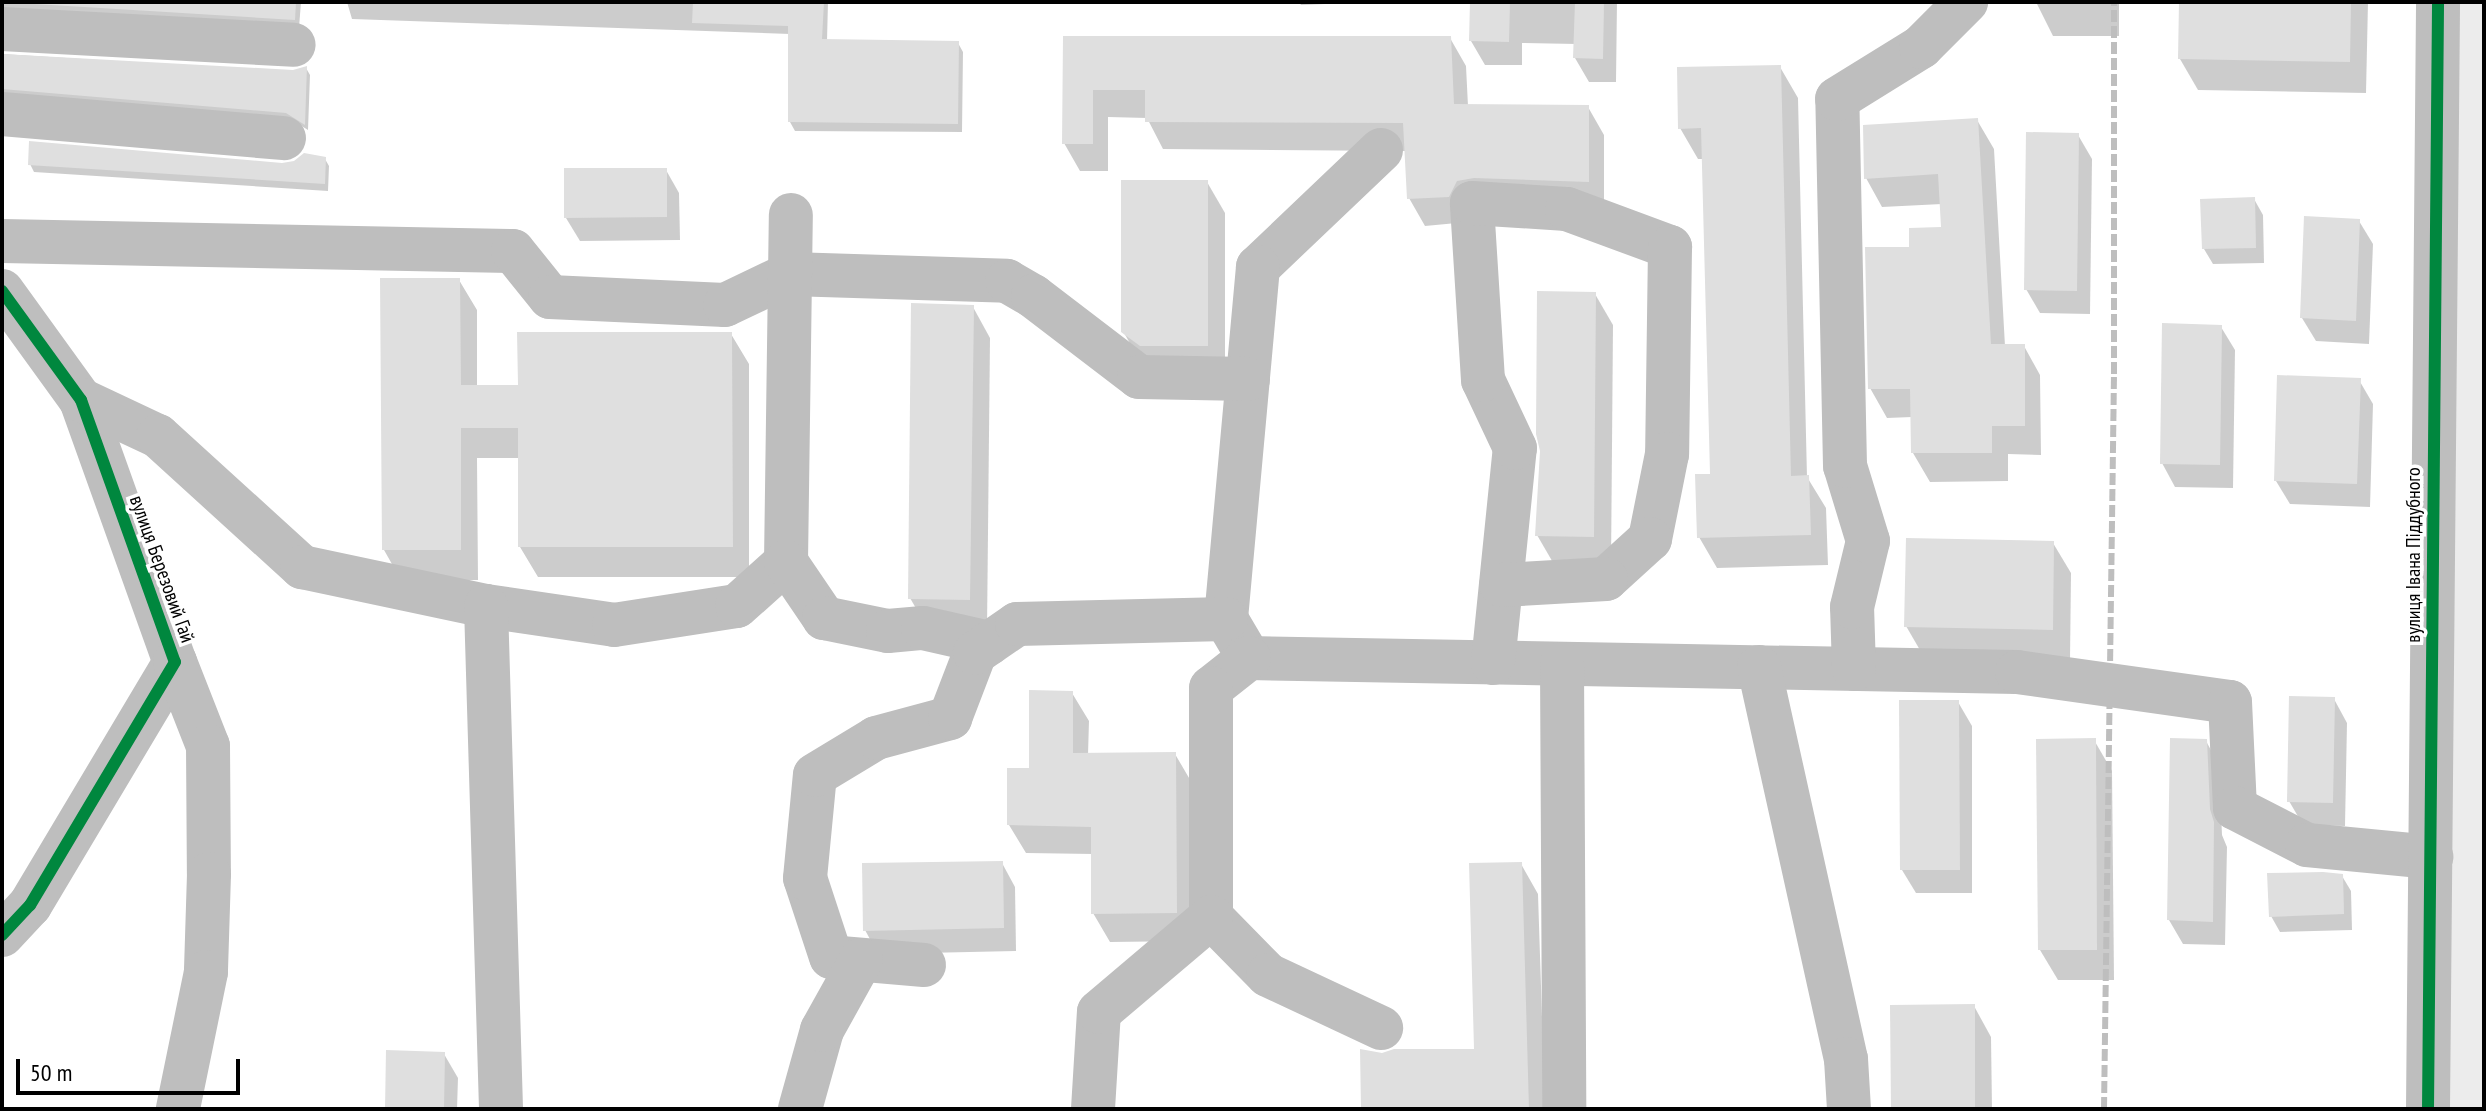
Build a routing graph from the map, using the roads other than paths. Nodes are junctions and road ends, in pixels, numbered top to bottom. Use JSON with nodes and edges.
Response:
{"nodes":[{"id":1,"x":1966,"y":2,"type":"edge"},
{"id":2,"x":2438,"y":2,"type":"edge"},
{"id":3,"x":2,"y":29,"type":"edge"},
{"id":4,"x":294,"y":45,"type":"dead end"},
{"id":5,"x":2,"y":114,"type":"edge"},
{"id":6,"x":284,"y":138,"type":"dead end"},
{"id":7,"x":1381,"y":150,"type":"dead end"},
{"id":8,"x":791,"y":215,"type":"dead end"},
{"id":9,"x":2,"y":241,"type":"edge"},
{"id":10,"x":790,"y":274,"type":"junction"},
{"id":11,"x":2,"y":291,"type":"edge"},
{"id":12,"x":1248,"y":379,"type":"junction"},
{"id":13,"x":81,"y":400,"type":"junction"},
{"id":14,"x":786,"y":562,"type":"junction"},
{"id":15,"x":1501,"y":585,"type":"junction"},
{"id":16,"x":486,"y":606,"type":"junction"},
{"id":17,"x":1226,"y":619,"type":"junction"},
{"id":18,"x":989,"y":643,"type":"junction"},
{"id":19,"x":1249,"y":658,"type":"junction"},
{"id":20,"x":175,"y":662,"type":"junction"},
{"id":21,"x":1493,"y":663,"type":"junction"},
{"id":22,"x":1562,"y":664,"type":"junction"},
{"id":23,"x":1759,"y":667,"type":"junction"},
{"id":24,"x":1854,"y":669,"type":"junction"},
{"id":25,"x":2431,"y":857,"type":"junction"},
{"id":26,"x":1211,"y":917,"type":"junction"},
{"id":27,"x":2,"y":935,"type":"edge"},
{"id":28,"x":861,"y":960,"type":"junction"},
{"id":29,"x":924,"y":965,"type":"dead end"},
{"id":30,"x":1381,"y":1028,"type":"dead end"},
{"id":31,"x":178,"y":1109,"type":"edge"},
{"id":32,"x":501,"y":1109,"type":"edge"},
{"id":33,"x":800,"y":1109,"type":"edge"},
{"id":34,"x":1093,"y":1109,"type":"edge"},
{"id":35,"x":1564,"y":1109,"type":"edge"},
{"id":36,"x":1849,"y":1109,"type":"edge"},
{"id":37,"x":2428,"y":1109,"type":"edge"}],
"edges":[{"from":1,"to":24,"type":"street"},
{"from":2,"to":25,"type":"street","name":"вулиця Івана Піддубного"},
{"from":3,"to":4,"type":"street"},
{"from":5,"to":6,"type":"street"},
{"from":7,"to":12,"type":"street"},
{"from":8,"to":10,"type":"street"},
{"from":9,"to":10,"type":"street"},
{"from":10,"to":12,"type":"street"},
{"from":10,"to":14,"type":"street"},
{"from":11,"to":13,"type":"street","name":"вулиця Березовий Гай"},
{"from":12,"to":17,"type":"street"},
{"from":13,"to":16,"type":"street"},
{"from":13,"to":20,"type":"street","name":"вулиця Березовий Гай"},
{"from":14,"to":16,"type":"street"},
{"from":14,"to":18,"type":"street"},
{"from":15,"to":15,"type":"street"},
{"from":15,"to":21,"type":"street"},
{"from":16,"to":32,"type":"street"},
{"from":17,"to":18,"type":"street"},
{"from":17,"to":19,"type":"street"},
{"from":18,"to":28,"type":"street"},
{"from":19,"to":21,"type":"street"},
{"from":19,"to":26,"type":"street"},
{"from":20,"to":27,"type":"street","name":"вулиця Березовий Гай"},
{"from":20,"to":31,"type":"street"},
{"from":21,"to":22,"type":"street"},
{"from":22,"to":23,"type":"street"},
{"from":22,"to":35,"type":"street"},
{"from":23,"to":24,"type":"street"},
{"from":23,"to":36,"type":"street"},
{"from":24,"to":25,"type":"street"},
{"from":25,"to":37,"type":"street","name":"вулиця Івана Піддубного"},
{"from":26,"to":30,"type":"street"},
{"from":26,"to":34,"type":"street"},
{"from":28,"to":29,"type":"street"},
{"from":28,"to":33,"type":"street"}]}
